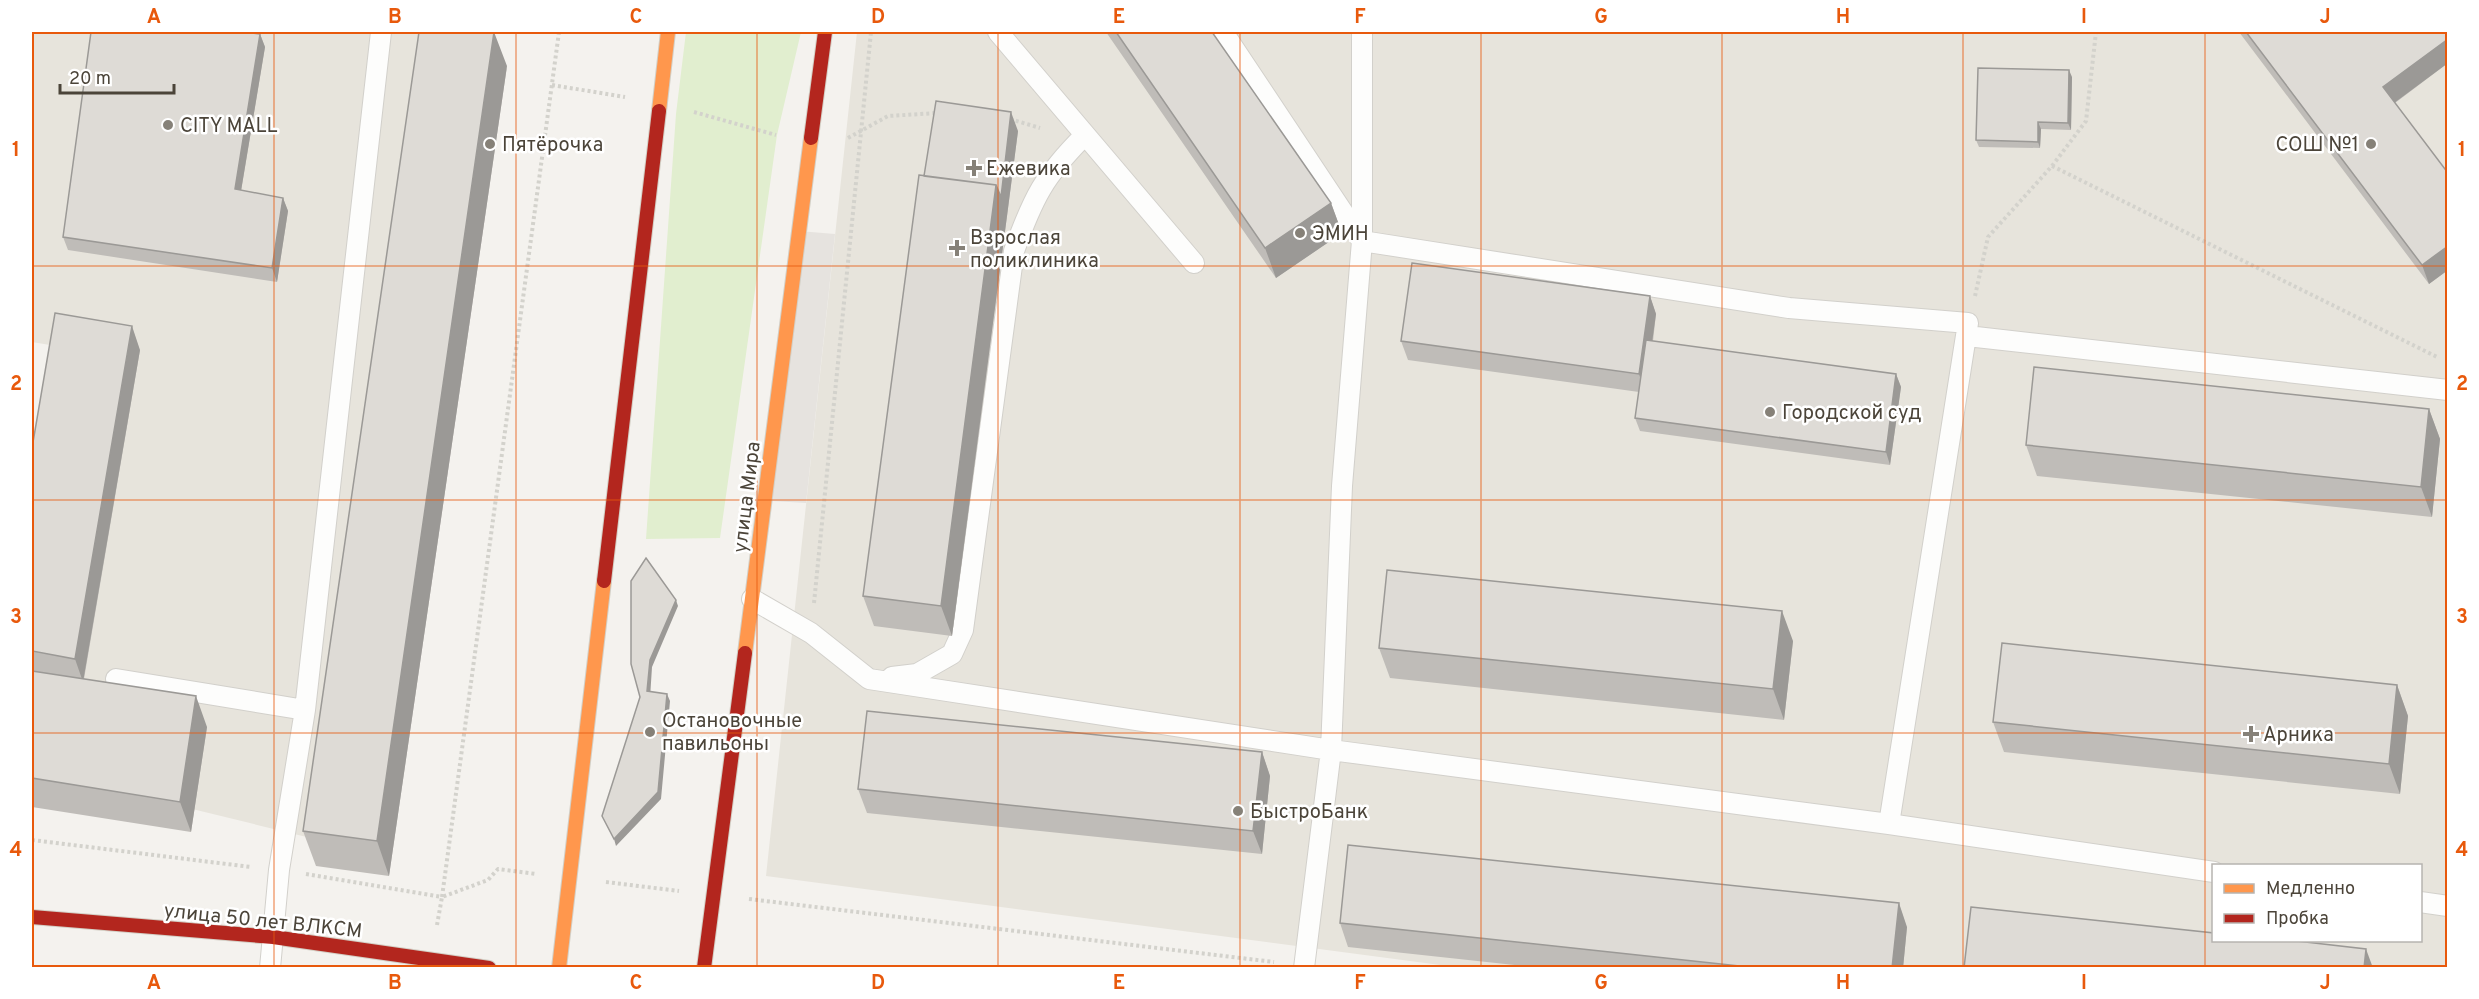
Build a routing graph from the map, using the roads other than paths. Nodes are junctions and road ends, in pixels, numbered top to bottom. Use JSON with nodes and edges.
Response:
{"nodes":[{"id":1,"x":381,"y":32,"type":"edge"},
{"id":2,"x":668,"y":32,"type":"edge"},
{"id":3,"x":825,"y":32,"type":"edge"},
{"id":4,"x":998,"y":32,"type":"edge"},
{"id":5,"x":1223,"y":32,"type":"edge"},
{"id":6,"x":1362,"y":32,"type":"edge"},
{"id":7,"x":1084,"y":136,"type":"junction"},
{"id":8,"x":1362,"y":241,"type":"junction"},
{"id":9,"x":1194,"y":264,"type":"dead end"},
{"id":10,"x":1968,"y":329,"type":"junction"},
{"id":11,"x":2448,"y":390,"type":"edge"},
{"id":12,"x":753,"y":599,"type":"junction"},
{"id":13,"x":116,"y":679,"type":"dead end"},
{"id":14,"x":869,"y":679,"type":"junction"},
{"id":15,"x":305,"y":710,"type":"junction"},
{"id":16,"x":1331,"y":750,"type":"junction"},
{"id":17,"x":1888,"y":824,"type":"junction"},
{"id":18,"x":2212,"y":872,"type":"edge"},
{"id":19,"x":2422,"y":902,"type":"edge"},
{"id":20,"x":2448,"y":906,"type":"edge"},
{"id":21,"x":32,"y":917,"type":"edge"},
{"id":22,"x":273,"y":937,"type":"junction"},
{"id":23,"x":270,"y":968,"type":"edge"},
{"id":24,"x":489,"y":968,"type":"edge"},
{"id":25,"x":559,"y":968,"type":"edge"},
{"id":26,"x":704,"y":968,"type":"edge"},
{"id":27,"x":1304,"y":968,"type":"edge"}],
"edges":[{"from":1,"to":15,"type":"lane"},
{"from":2,"to":25,"type":"street"},
{"from":3,"to":12,"type":"street","name":"улица Мира"},
{"from":4,"to":7,"type":"lane"},
{"from":5,"to":8,"type":"lane"},
{"from":6,"to":8,"type":"lane"},
{"from":7,"to":9,"type":"lane"},
{"from":7,"to":14,"type":"lane"},
{"from":8,"to":10,"type":"lane"},
{"from":8,"to":16,"type":"lane"},
{"from":10,"to":11,"type":"lane"},
{"from":10,"to":17,"type":"lane"},
{"from":12,"to":14,"type":"lane"},
{"from":12,"to":26,"type":"street","name":"улица Мира"},
{"from":13,"to":15,"type":"lane"},
{"from":14,"to":16,"type":"lane"},
{"from":15,"to":22,"type":"lane"},
{"from":16,"to":17,"type":"lane"},
{"from":16,"to":27,"type":"lane"},
{"from":17,"to":18,"type":"lane"},
{"from":19,"to":20,"type":"lane"},
{"from":21,"to":22,"type":"street","name":"улица 50 лет ВЛКСМ"},
{"from":22,"to":23,"type":"lane"},
{"from":22,"to":24,"type":"street","name":"улица 50 лет ВЛКСМ"}]}
